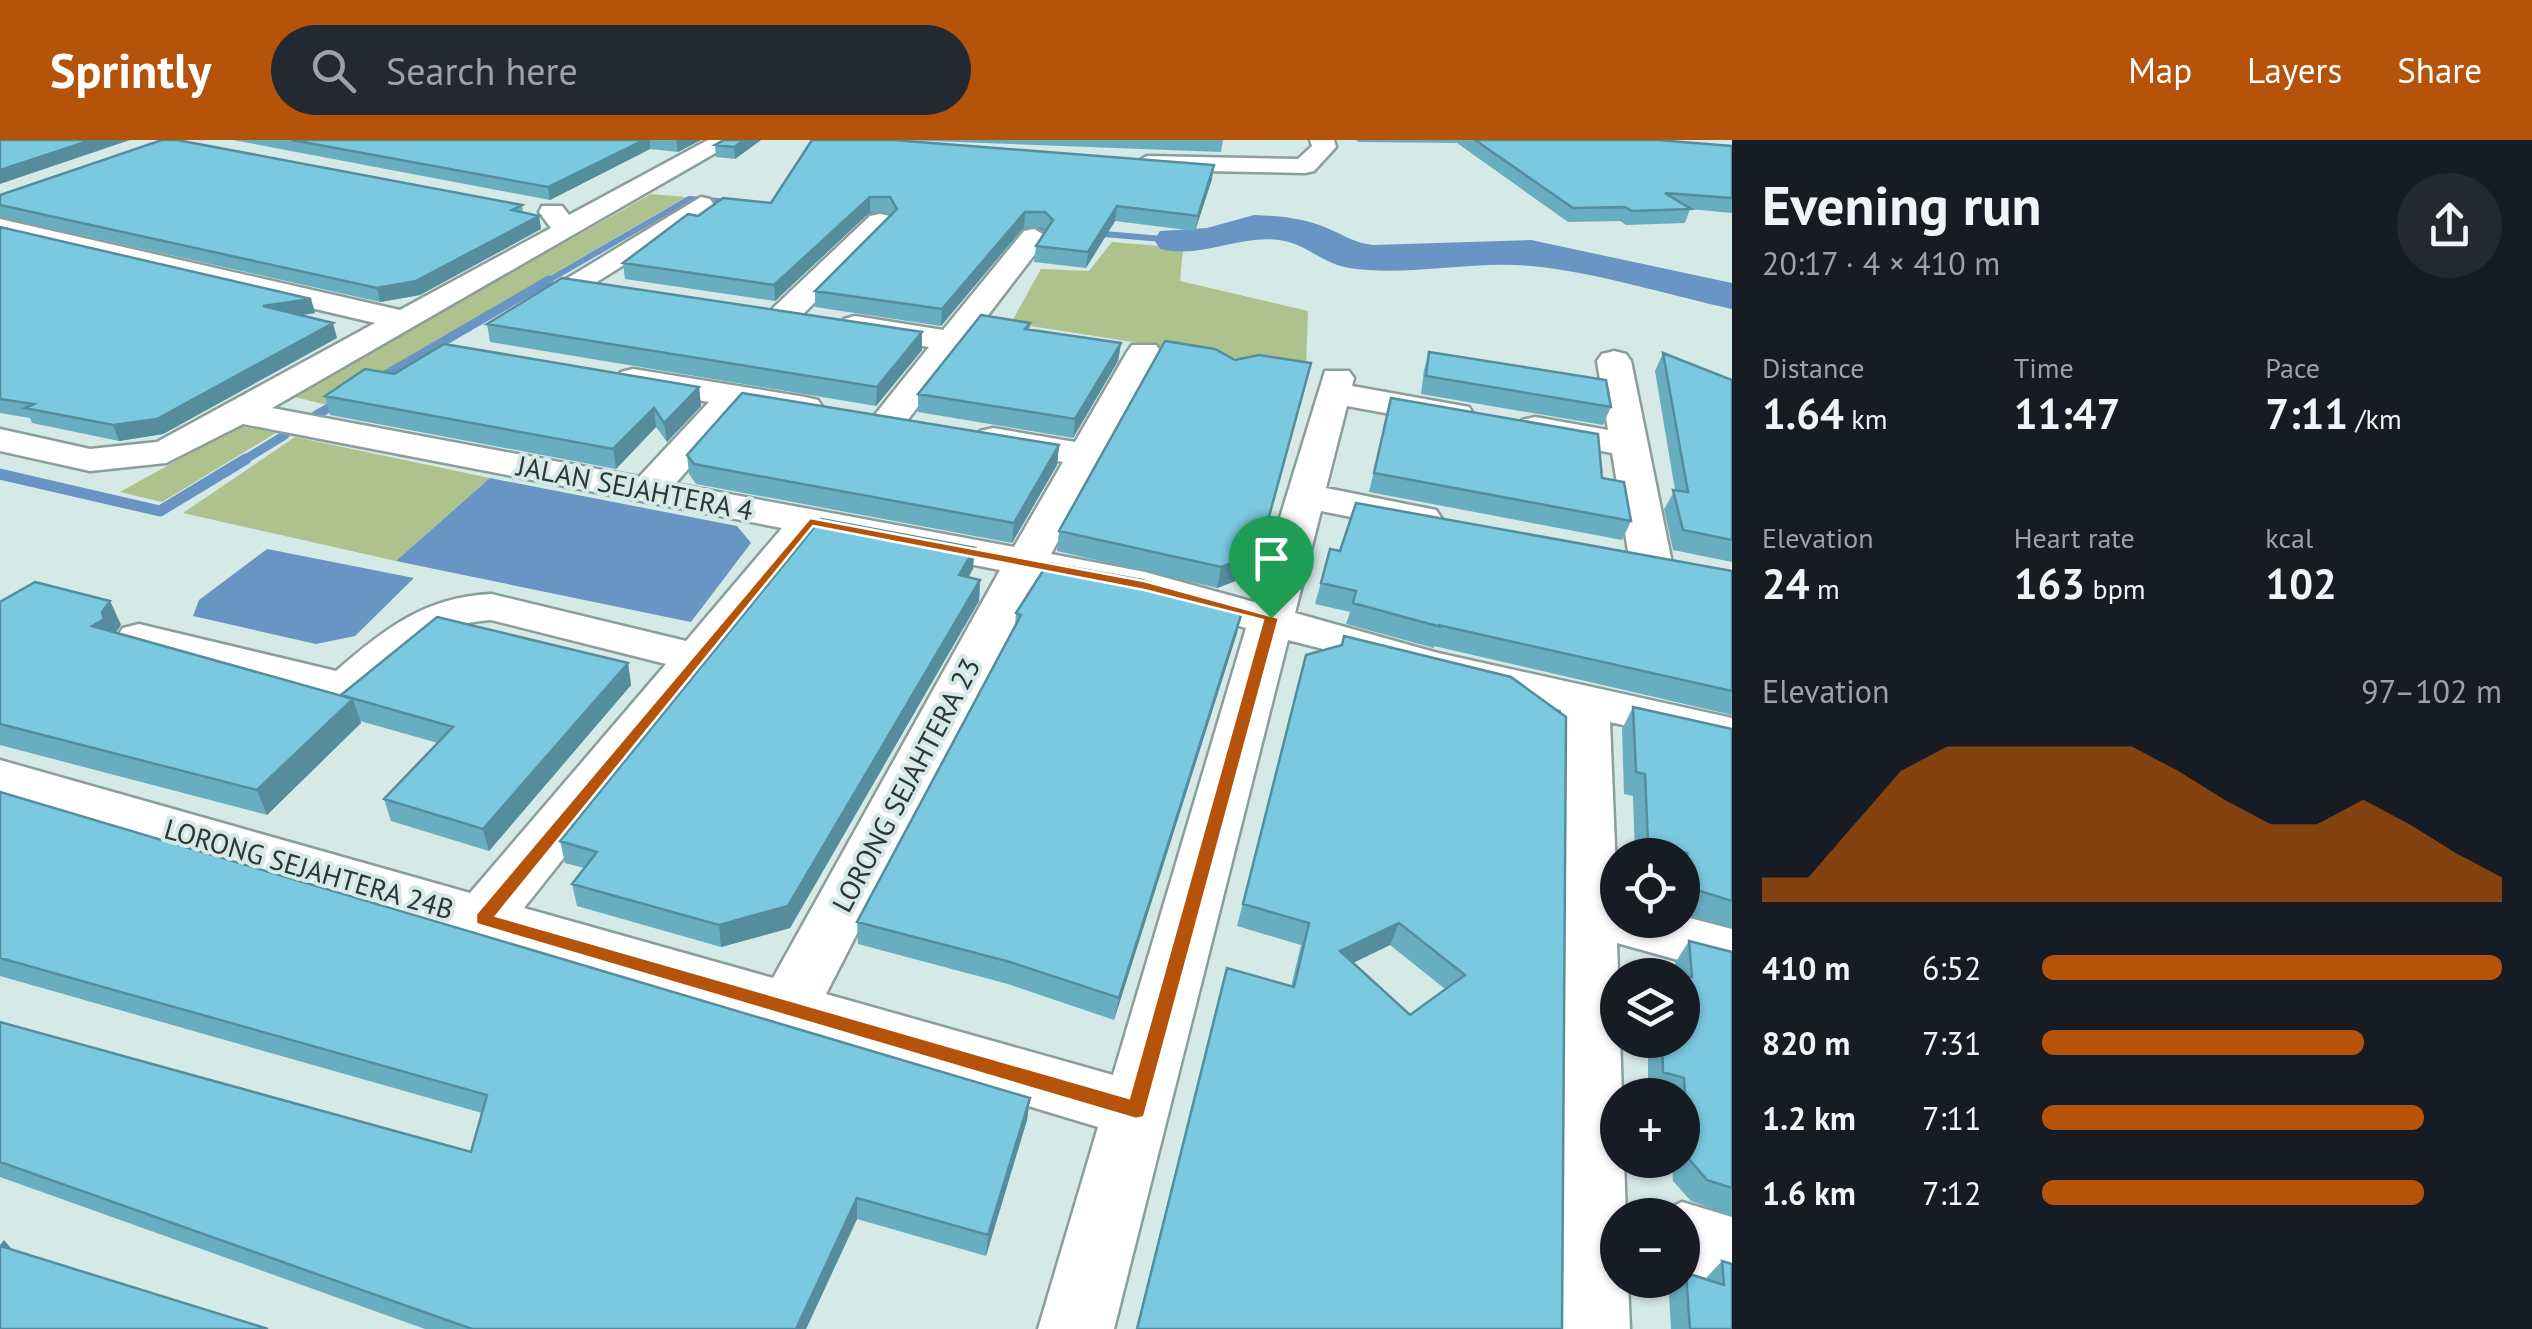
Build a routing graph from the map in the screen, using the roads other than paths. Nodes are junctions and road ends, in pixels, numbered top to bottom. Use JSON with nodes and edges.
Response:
{"nodes":[{"id":1,"x":687,"y":140,"type":"edge"},
{"id":2,"x":726,"y":140,"type":"edge"},
{"id":3,"x":1322,"y":140,"type":"edge"},
{"id":4,"x":1125,"y":161,"type":"edge"},
{"id":5,"x":700,"y":206,"type":"dead end"},
{"id":6,"x":550,"y":216,"type":"junction"},
{"id":7,"x":880,"y":222,"type":"edge"},
{"id":8,"x":0,"y":227,"type":"edge"},
{"id":9,"x":1034,"y":237,"type":"dead end"},
{"id":10,"x":627,"y":292,"type":"edge"},
{"id":11,"x":750,"y":310,"type":"edge"},
{"id":12,"x":784,"y":316,"type":"junction"},
{"id":13,"x":405,"y":321,"type":"junction"},
{"id":14,"x":952,"y":340,"type":"junction"},
{"id":15,"x":1144,"y":352,"type":"dead end"},
{"id":16,"x":1614,"y":361,"type":"dead end"},
{"id":17,"x":602,"y":374,"type":"edge"},
{"id":18,"x":734,"y":396,"type":"junction"},
{"id":19,"x":237,"y":412,"type":"junction"},
{"id":20,"x":887,"y":422,"type":"junction"},
{"id":21,"x":926,"y":428,"type":"edge"},
{"id":22,"x":965,"y":434,"type":"edge"},
{"id":23,"x":0,"y":440,"type":"edge"},
{"id":24,"x":1630,"y":445,"type":"junction"},
{"id":25,"x":1086,"y":455,"type":"junction"},
{"id":26,"x":648,"y":490,"type":"junction"},
{"id":27,"x":1304,"y":496,"type":"junction"},
{"id":28,"x":810,"y":522,"type":"junction"},
{"id":29,"x":1459,"y":526,"type":"edge"},
{"id":30,"x":1030,"y":556,"type":"junction"},
{"id":31,"x":1649,"y":562,"type":"edge"},
{"id":32,"x":1271,"y":618,"type":"junction"},
{"id":33,"x":139,"y":638,"type":"edge"},
{"id":34,"x":698,"y":658,"type":"junction"},
{"id":35,"x":1585,"y":702,"type":"junction"},
{"id":36,"x":1732,"y":734,"type":"edge"},
{"id":37,"x":0,"y":778,"type":"edge"},
{"id":38,"x":1587,"y":913,"type":"junction"},
{"id":39,"x":482,"y":919,"type":"junction"},
{"id":40,"x":1732,"y":952,"type":"edge"},
{"id":41,"x":788,"y":1008,"type":"junction"},
{"id":42,"x":1136,"y":1110,"type":"junction"},
{"id":43,"x":1604,"y":1198,"type":"edge"},
{"id":44,"x":1700,"y":1242,"type":"edge"},
{"id":45,"x":1732,"y":1252,"type":"edge"},
{"id":46,"x":1600,"y":1256,"type":"edge"},
{"id":47,"x":1076,"y":1329,"type":"edge"},
{"id":48,"x":1592,"y":1329,"type":"edge"}],
"edges":[{"from":1,"to":6,"type":"street"},
{"from":2,"to":6,"type":"street"},
{"from":3,"to":4,"type":"street"},
{"from":5,"to":10,"type":"street"},
{"from":6,"to":13,"type":"street"},
{"from":7,"to":12,"type":"street"},
{"from":8,"to":13,"type":"street"},
{"from":9,"to":14,"type":"street"},
{"from":11,"to":12,"type":"street"},
{"from":12,"to":14,"type":"street"},
{"from":13,"to":19,"type":"street"},
{"from":14,"to":20,"type":"street"},
{"from":15,"to":25,"type":"street","name":"LORONG SEJAHTERA 23"},
{"from":16,"to":24,"type":"street"},
{"from":17,"to":18,"type":"street"},
{"from":18,"to":20,"type":"street"},
{"from":18,"to":26,"type":"street"},
{"from":19,"to":23,"type":"street"},
{"from":19,"to":26,"type":"street","name":"JALAN SEJAHTERA 4"},
{"from":20,"to":21,"type":"street"},
{"from":22,"to":25,"type":"street"},
{"from":24,"to":27,"type":"street"},
{"from":24,"to":31,"type":"street"},
{"from":25,"to":30,"type":"street","name":"LORONG SEJAHTERA 23"},
{"from":26,"to":28,"type":"street","name":"JALAN SEJAHTERA 4"},
{"from":27,"to":29,"type":"street"},
{"from":27,"to":32,"type":"street"},
{"from":28,"to":30,"type":"street","name":"JALAN SEJAHTERA 4"},
{"from":28,"to":34,"type":"street"},
{"from":30,"to":32,"type":"street","name":"JALAN SEJAHTERA 4"},
{"from":30,"to":41,"type":"street","name":"LORONG SEJAHTERA 23"},
{"from":32,"to":35,"type":"street","name":"JALAN SEJAHTERA 4"},
{"from":32,"to":42,"type":"street"},
{"from":33,"to":34,"type":"street"},
{"from":34,"to":39,"type":"street"},
{"from":35,"to":36,"type":"street","name":"JALAN SEJAHTERA 4"},
{"from":35,"to":38,"type":"street"},
{"from":37,"to":39,"type":"street","name":"LORONG SEJAHTERA 24B"},
{"from":38,"to":40,"type":"street"},
{"from":38,"to":43,"type":"street"},
{"from":39,"to":41,"type":"street","name":"LORONG SEJAHTERA 24B"},
{"from":41,"to":42,"type":"street","name":"LORONG SEJAHTERA 24B"},
{"from":42,"to":47,"type":"street"},
{"from":44,"to":45,"type":"street"},
{"from":46,"to":48,"type":"street"}]}
